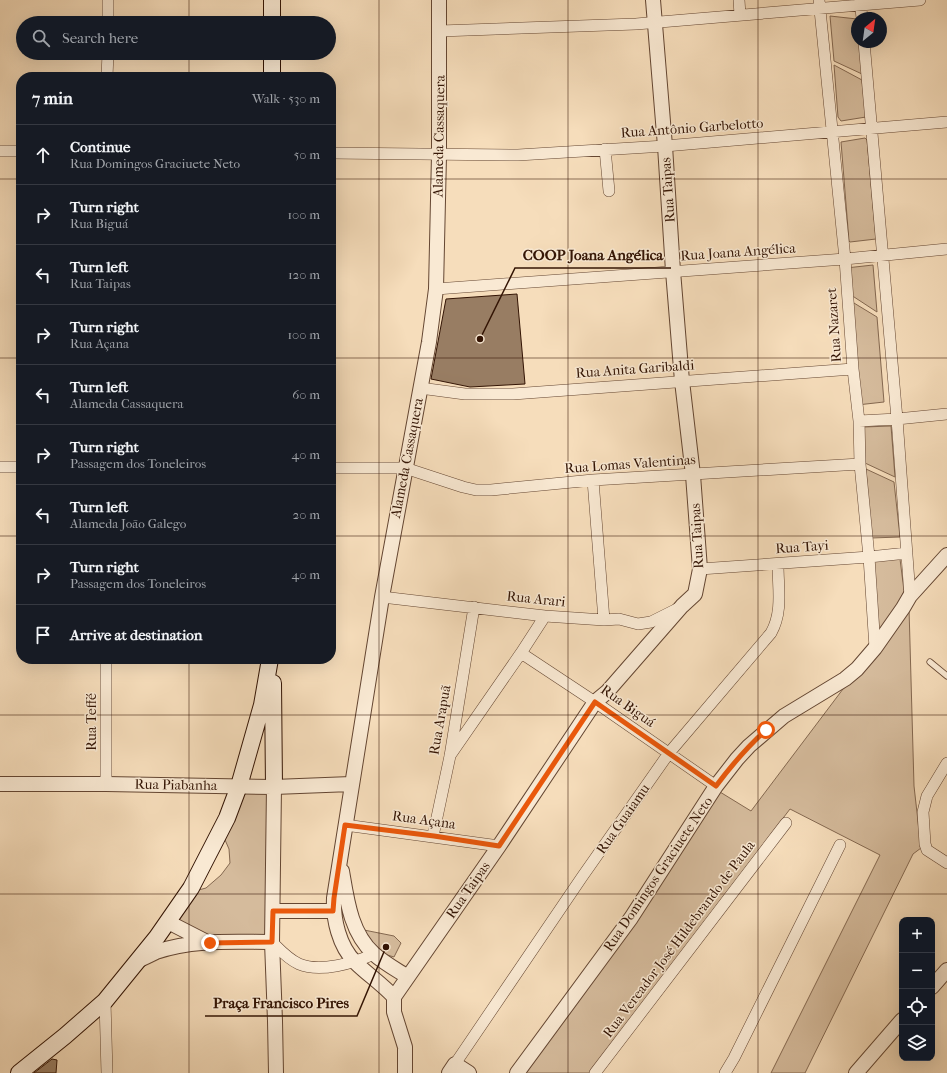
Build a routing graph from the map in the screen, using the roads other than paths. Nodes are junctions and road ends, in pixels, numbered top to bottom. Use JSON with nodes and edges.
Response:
{"nodes":[{"id":1,"x":108,"y":0,"type":"edge"},
{"id":2,"x":272,"y":0,"type":"edge"},
{"id":3,"x":439,"y":0,"type":"edge"},
{"id":4,"x":653,"y":0,"type":"edge"},
{"id":5,"x":739,"y":0,"type":"edge"},
{"id":6,"x":920,"y":0,"type":"edge"},
{"id":7,"x":860,"y":3,"type":"edge"},
{"id":8,"x":819,"y":4,"type":"edge"},
{"id":9,"x":740,"y":15,"type":"junction"},
{"id":10,"x":108,"y":16,"type":"edge"},
{"id":11,"x":272,"y":16,"type":"edge"},
{"id":12,"x":655,"y":22,"type":"junction"},
{"id":13,"x":440,"y":31,"type":"junction"},
{"id":14,"x":864,"y":48,"type":"edge"},
{"id":15,"x":108,"y":60,"type":"edge"},
{"id":16,"x":272,"y":60,"type":"edge"},
{"id":17,"x":107,"y":72,"type":"edge"},
{"id":18,"x":272,"y":72,"type":"edge"},
{"id":19,"x":947,"y":122,"type":"edge"},
{"id":20,"x":871,"y":128,"type":"junction"},
{"id":21,"x":831,"y":131,"type":"junction"},
{"id":22,"x":665,"y":146,"type":"junction"},
{"id":23,"x":605,"y":149,"type":"junction"},
{"id":24,"x":0,"y":151,"type":"edge"},
{"id":25,"x":16,"y":151,"type":"edge"},
{"id":26,"x":336,"y":153,"type":"edge"},
{"id":27,"x":439,"y":155,"type":"junction"},
{"id":28,"x":609,"y":191,"type":"dead end"},
{"id":29,"x":947,"y":249,"type":"edge"},
{"id":30,"x":882,"y":254,"type":"junction"},
{"id":31,"x":845,"y":259,"type":"junction"},
{"id":32,"x":673,"y":272,"type":"junction"},
{"id":33,"x":436,"y":289,"type":"junction"},
{"id":34,"x":853,"y":369,"type":"junction"},
{"id":35,"x":682,"y":381,"type":"junction"},
{"id":36,"x":420,"y":388,"type":"junction"},
{"id":37,"x":947,"y":414,"type":"edge"},
{"id":38,"x":897,"y":419,"type":"junction"},
{"id":39,"x":859,"y":421,"type":"junction"},
{"id":40,"x":860,"y":464,"type":"junction"},
{"id":41,"x":0,"y":467,"type":"edge"},
{"id":42,"x":16,"y":467,"type":"edge"},
{"id":43,"x":336,"y":468,"type":"edge"},
{"id":44,"x":405,"y":468,"type":"junction"},
{"id":45,"x":693,"y":475,"type":"junction"},
{"id":46,"x":593,"y":480,"type":"junction"},
{"id":47,"x":907,"y":553,"type":"junction"},
{"id":48,"x":947,"y":555,"type":"edge"},
{"id":49,"x":869,"y":557,"type":"junction"},
{"id":50,"x":778,"y":564,"type":"junction"},
{"id":51,"x":700,"y":569,"type":"junction"},
{"id":52,"x":910,"y":596,"type":"junction"},
{"id":53,"x":382,"y":597,"type":"junction"},
{"id":54,"x":682,"y":606,"type":"junction"},
{"id":55,"x":474,"y":607,"type":"junction"},
{"id":56,"x":545,"y":616,"type":"junction"},
{"id":57,"x":604,"y":620,"type":"junction"},
{"id":58,"x":875,"y":648,"type":"junction"},
{"id":59,"x":521,"y":653,"type":"junction"},
{"id":60,"x":930,"y":662,"type":"dead end"},
{"id":61,"x":106,"y":664,"type":"edge"},
{"id":62,"x":269,"y":664,"type":"edge"},
{"id":63,"x":273,"y":664,"type":"edge"},
{"id":64,"x":947,"y":676,"type":"edge"},
{"id":65,"x":595,"y":702,"type":"junction"},
{"id":66,"x":669,"y":753,"type":"junction"},
{"id":67,"x":450,"y":756,"type":"junction"},
{"id":68,"x":947,"y":763,"type":"edge"},
{"id":69,"x":0,"y":784,"type":"edge"},
{"id":70,"x":106,"y":784,"type":"junction"},
{"id":71,"x":351,"y":784,"type":"junction"},
{"id":72,"x":239,"y":786,"type":"junction"},
{"id":73,"x":716,"y":786,"type":"junction"},
{"id":74,"x":274,"y":787,"type":"junction"},
{"id":75,"x":786,"y":823,"type":"dead end"},
{"id":76,"x":345,"y":825,"type":"junction"},
{"id":77,"x":434,"y":836,"type":"junction"},
{"id":78,"x":840,"y":845,"type":"dead end"},
{"id":79,"x":499,"y":846,"type":"junction"},
{"id":80,"x":340,"y":861,"type":"junction"},
{"id":81,"x":947,"y":863,"type":"edge"},
{"id":82,"x":273,"y":911,"type":"junction"},
{"id":83,"x":333,"y":911,"type":"junction"},
{"id":84,"x":168,"y":922,"type":"junction"},
{"id":85,"x":272,"y":942,"type":"junction"},
{"id":86,"x":210,"y":943,"type":"junction"},
{"id":87,"x":374,"y":954,"type":"junction"},
{"id":88,"x":139,"y":960,"type":"junction"},
{"id":89,"x":354,"y":961,"type":"junction"},
{"id":90,"x":947,"y":970,"type":"edge"},
{"id":91,"x":408,"y":977,"type":"junction"},
{"id":92,"x":935,"y":983,"type":"edge"},
{"id":93,"x":394,"y":997,"type":"junction"},
{"id":94,"x":105,"y":1001,"type":"junction"},
{"id":95,"x":899,"y":1023,"type":"edge"},
{"id":96,"x":452,"y":1068,"type":"edge"},
{"id":97,"x":19,"y":1073,"type":"edge"},
{"id":98,"x":107,"y":1073,"type":"edge"},
{"id":99,"x":276,"y":1073,"type":"edge"},
{"id":100,"x":405,"y":1073,"type":"edge"},
{"id":101,"x":469,"y":1073,"type":"edge"},
{"id":102,"x":517,"y":1073,"type":"edge"},
{"id":103,"x":595,"y":1073,"type":"edge"},
{"id":104,"x":724,"y":1073,"type":"edge"},
{"id":105,"x":856,"y":1073,"type":"edge"}],
"edges":[{"from":1,"to":10,"type":"street"},
{"from":2,"to":11,"type":"main road"},
{"from":3,"to":13,"type":"street","name":"Alameda Cassaquera"},
{"from":4,"to":12,"type":"street","name":"Rua Taipas"},
{"from":5,"to":9,"type":"street"},
{"from":6,"to":7,"type":"street"},
{"from":7,"to":8,"type":"street"},
{"from":8,"to":9,"type":"street"},
{"from":8,"to":21,"type":"street","name":"Rua Nazaret"},
{"from":9,"to":12,"type":"street"},
{"from":12,"to":13,"type":"street"},
{"from":12,"to":22,"type":"street","name":"Rua Taipas"},
{"from":13,"to":27,"type":"street","name":"Alameda Cassaquera"},
{"from":14,"to":20,"type":"street"},
{"from":15,"to":17,"type":"street"},
{"from":16,"to":18,"type":"main road"},
{"from":19,"to":20,"type":"street","name":"Rua Antônio Garbelotto"},
{"from":20,"to":21,"type":"street","name":"Rua Antônio Garbelotto"},
{"from":20,"to":30,"type":"street"},
{"from":21,"to":22,"type":"street","name":"Rua Antônio Garbelotto"},
{"from":21,"to":31,"type":"street","name":"Rua Nazaret"},
{"from":22,"to":23,"type":"street","name":"Rua Antônio Garbelotto"},
{"from":22,"to":32,"type":"street","name":"Rua Taipas"},
{"from":23,"to":27,"type":"street","name":"Rua Antônio Garbelotto"},
{"from":23,"to":28,"type":"street"},
{"from":24,"to":25,"type":"street"},
{"from":26,"to":27,"type":"street","name":"Rua Antônio Garbelotto"},
{"from":27,"to":33,"type":"street","name":"Alameda Cassaquera"},
{"from":29,"to":30,"type":"street","name":"Rua Joana Angélica"},
{"from":30,"to":31,"type":"street","name":"Rua Joana Angélica"},
{"from":30,"to":38,"type":"street"},
{"from":31,"to":32,"type":"street","name":"Rua Joana Angélica"},
{"from":31,"to":34,"type":"street","name":"Rua Nazaret"},
{"from":32,"to":33,"type":"street","name":"Rua Joana Angélica"},
{"from":32,"to":35,"type":"street","name":"Rua Taipas"},
{"from":33,"to":36,"type":"street","name":"Alameda Cassaquera"},
{"from":34,"to":35,"type":"street","name":"Rua Anita Garibaldi"},
{"from":34,"to":39,"type":"street","name":"Rua Nazaret"},
{"from":35,"to":36,"type":"street","name":"Rua Anita Garibaldi"},
{"from":35,"to":45,"type":"street","name":"Rua Taipas"},
{"from":36,"to":44,"type":"street","name":"Alameda Cassaquera"},
{"from":37,"to":38,"type":"street"},
{"from":38,"to":39,"type":"street"},
{"from":38,"to":47,"type":"street"},
{"from":39,"to":40,"type":"street","name":"Rua Nazaret"},
{"from":40,"to":45,"type":"street","name":"Rua Lomas Valentinas"},
{"from":40,"to":49,"type":"street","name":"Rua Nazaret"},
{"from":41,"to":42,"type":"street"},
{"from":43,"to":44,"type":"street","name":"Rua Lomas Valentinas"},
{"from":44,"to":46,"type":"street","name":"Rua Lomas Valentinas"},
{"from":44,"to":53,"type":"street","name":"Alameda Cassaquera"},
{"from":45,"to":46,"type":"street","name":"Rua Lomas Valentinas"},
{"from":45,"to":51,"type":"street","name":"Rua Taipas"},
{"from":46,"to":57,"type":"street"},
{"from":47,"to":49,"type":"street","name":"Rua Tayi"},
{"from":47,"to":52,"type":"street"},
{"from":48,"to":52,"type":"street","name":"Rua Domingos Graciuete Neto"},
{"from":49,"to":50,"type":"street","name":"Rua Tayi"},
{"from":49,"to":58,"type":"street","name":"Rua Nazaret"},
{"from":50,"to":51,"type":"street","name":"Rua Tayi"},
{"from":50,"to":66,"type":"street","name":"Rua Guaiamu"},
{"from":51,"to":54,"type":"street","name":"Rua Taipas"},
{"from":52,"to":58,"type":"street","name":"Rua Domingos Graciuete Neto"},
{"from":53,"to":55,"type":"street","name":"Rua Arari"},
{"from":53,"to":71,"type":"street","name":"Alameda Cassaquera"},
{"from":54,"to":57,"type":"street","name":"Rua Arari"},
{"from":54,"to":65,"type":"street","name":"Rua Taipas"},
{"from":55,"to":56,"type":"street","name":"Rua Arari"},
{"from":55,"to":67,"type":"street","name":"Rua Arapuã"},
{"from":56,"to":57,"type":"street","name":"Rua Arari"},
{"from":56,"to":59,"type":"street"},
{"from":58,"to":73,"type":"street","name":"Rua Domingos Graciuete Neto"},
{"from":59,"to":65,"type":"street","name":"Rua Biguá"},
{"from":59,"to":67,"type":"street"},
{"from":60,"to":64,"type":"lane"},
{"from":61,"to":70,"type":"street","name":"Rua Teffé"},
{"from":62,"to":72,"type":"main road"},
{"from":63,"to":74,"type":"main road"},
{"from":65,"to":66,"type":"street","name":"Rua Biguá"},
{"from":65,"to":79,"type":"street","name":"Rua Taipas"},
{"from":66,"to":73,"type":"street","name":"Rua Biguá"},
{"from":66,"to":96,"type":"street","name":"Rua Guaiamu"},
{"from":67,"to":77,"type":"street","name":"Rua Arapuã"},
{"from":68,"to":81,"type":"street"},
{"from":69,"to":70,"type":"street","name":"Rua Piabanha"},
{"from":70,"to":72,"type":"street","name":"Rua Piabanha"},
{"from":71,"to":74,"type":"street","name":"Rua Piabanha"},
{"from":71,"to":76,"type":"street","name":"Alameda Cassaquera"},
{"from":72,"to":74,"type":"street","name":"Rua Piabanha"},
{"from":72,"to":84,"type":"main road"},
{"from":73,"to":102,"type":"street","name":"Rua Domingos Graciuete Neto"},
{"from":74,"to":82,"type":"street"},
{"from":75,"to":103,"type":"street","name":"Rua Vereador José Hildebrando de Paula"},
{"from":76,"to":77,"type":"street","name":"Rua Açana"},
{"from":76,"to":80,"type":"street","name":"Alameda Cassaquera"},
{"from":77,"to":79,"type":"street","name":"Rua Açana"},
{"from":78,"to":104,"type":"street"},
{"from":79,"to":91,"type":"street","name":"Rua Taipas"},
{"from":80,"to":83,"type":"street","name":"Alameda Cassaquera"},
{"from":80,"to":87,"type":"street"},
{"from":82,"to":83,"type":"street"},
{"from":82,"to":85,"type":"street"},
{"from":83,"to":89,"type":"street"},
{"from":84,"to":86,"type":"street"},
{"from":84,"to":88,"type":"main road"},
{"from":85,"to":86,"type":"street"},
{"from":85,"to":89,"type":"street"},
{"from":85,"to":99,"type":"street"},
{"from":86,"to":88,"type":"street"},
{"from":87,"to":89,"type":"street"},
{"from":87,"to":91,"type":"street"},
{"from":88,"to":94,"type":"main road"},
{"from":89,"to":93,"type":"street"},
{"from":90,"to":92,"type":"street"},
{"from":91,"to":93,"type":"street","name":"Rua Taipas"},
{"from":93,"to":100,"type":"street"},
{"from":94,"to":97,"type":"main road"},
{"from":94,"to":98,"type":"street"},
{"from":95,"to":105,"type":"street"},
{"from":96,"to":101,"type":"street"}]}
